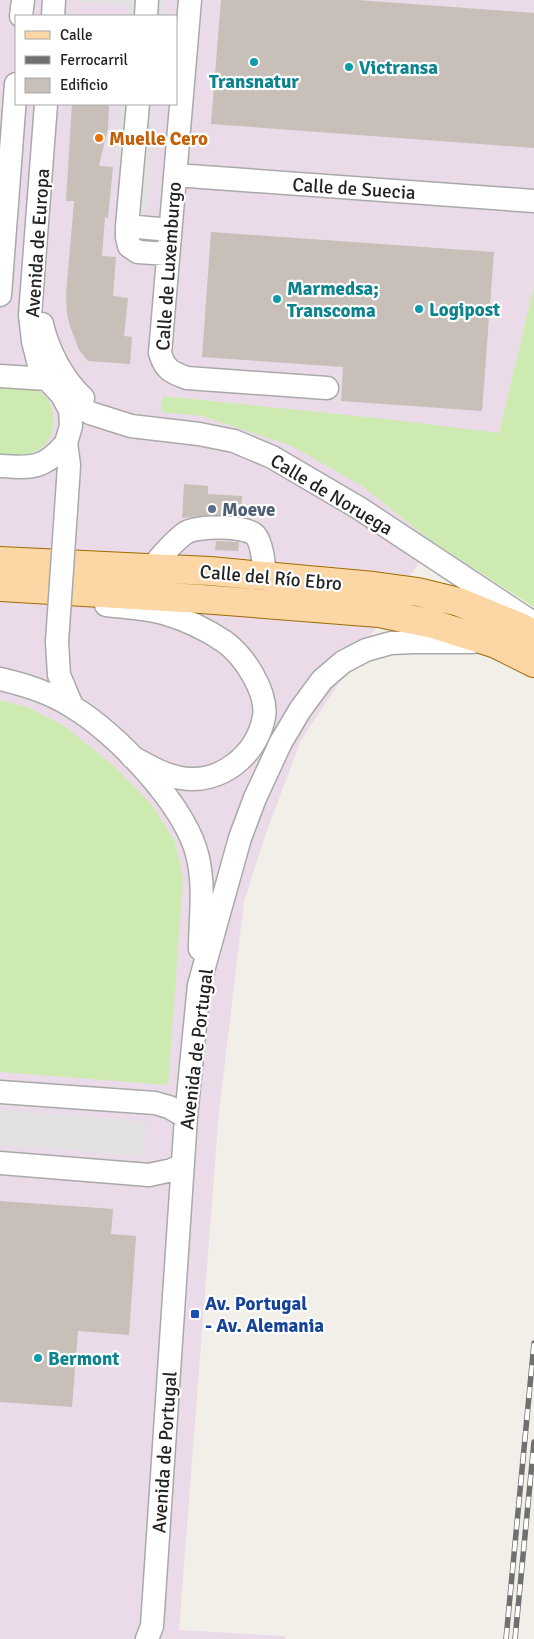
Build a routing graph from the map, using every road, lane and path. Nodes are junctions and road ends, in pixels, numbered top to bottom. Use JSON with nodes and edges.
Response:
{"nodes":[{"id":1,"x":23,"y":0,"type":"edge"},
{"id":2,"x":54,"y":0,"type":"edge"},
{"id":3,"x":147,"y":0,"type":"edge"},
{"id":4,"x":190,"y":0,"type":"edge"},
{"id":5,"x":21,"y":15,"type":"edge"},
{"id":6,"x":53,"y":15,"type":"edge"},
{"id":7,"x":146,"y":15,"type":"edge"},
{"id":8,"x":15,"y":97,"type":"edge"},
{"id":9,"x":46,"y":105,"type":"edge"},
{"id":10,"x":138,"y":105,"type":"edge"},
{"id":11,"x":174,"y":175,"type":"junction"},
{"id":12,"x":534,"y":201,"type":"edge"},
{"id":13,"x":127,"y":226,"type":"junction"},
{"id":14,"x":170,"y":230,"type":"junction"},
{"id":15,"x":168,"y":254,"type":"junction"},
{"id":16,"x":34,"y":264,"type":"junction"},
{"id":17,"x":0,"y":295,"type":"edge"},
{"id":18,"x":0,"y":376,"type":"edge"},
{"id":19,"x":54,"y":387,"type":"junction"},
{"id":20,"x":327,"y":388,"type":"dead end"},
{"id":21,"x":107,"y":419,"type":"junction"},
{"id":22,"x":66,"y":443,"type":"junction"},
{"id":23,"x":0,"y":466,"type":"edge"},
{"id":24,"x":0,"y":560,"type":"edge"},
{"id":25,"x":151,"y":568,"type":"junction"},
{"id":26,"x":265,"y":576,"type":"junction"},
{"id":27,"x":0,"y":588,"type":"edge"},
{"id":28,"x":534,"y":625,"type":"edge"},
{"id":29,"x":534,"y":635,"type":"edge"},
{"id":30,"x":496,"y":644,"type":"junction"},
{"id":31,"x":534,"y":663,"type":"edge"},
{"id":32,"x":0,"y":679,"type":"edge"},
{"id":33,"x":72,"y":706,"type":"junction"},
{"id":34,"x":132,"y":757,"type":"junction"},
{"id":35,"x":200,"y":986,"type":"junction"},
{"id":36,"x":0,"y":1092,"type":"edge"},
{"id":37,"x":186,"y":1117,"type":"junction"},
{"id":38,"x":0,"y":1164,"type":"edge"},
{"id":39,"x":183,"y":1164,"type":"junction"},
{"id":40,"x":150,"y":1632,"type":"edge"}],
"edges":[{"from":1,"to":5,"type":"street"},
{"from":2,"to":6,"type":"street"},
{"from":3,"to":7,"type":"street"},
{"from":4,"to":11,"type":"street","name":"Calle de Luxemburgo"},
{"from":8,"to":17,"type":"street","name":"Avenida de Europa"},
{"from":9,"to":16,"type":"street","name":"Avenida de Europa"},
{"from":10,"to":13,"type":"street"},
{"from":11,"to":12,"type":"street","name":"Calle de Suecia"},
{"from":11,"to":14,"type":"street","name":"Calle de Luxemburgo"},
{"from":13,"to":14,"type":"street"},
{"from":13,"to":15,"type":"street"},
{"from":14,"to":15,"type":"street","name":"Calle de Luxemburgo"},
{"from":15,"to":20,"type":"street","name":"Calle de Luxemburgo"},
{"from":16,"to":19,"type":"street","name":"Avenida de Europa"},
{"from":16,"to":21,"type":"street","name":"Calle de Noruega"},
{"from":18,"to":19,"type":"street"},
{"from":19,"to":21,"type":"street","name":"Calle de Noruega"},
{"from":19,"to":22,"type":"street","name":"Avenida de Europa"},
{"from":21,"to":28,"type":"street","name":"Calle de Noruega"},
{"from":22,"to":23,"type":"street"},
{"from":22,"to":33,"type":"street","name":"Avenida de Europa","bridge":true},
{"from":24,"to":25,"type":"main road","name":"Calle del Río Ebro"},
{"from":25,"to":26,"type":"main road","name":"Calle del Río Ebro"},
{"from":25,"to":26,"type":"street"},
{"from":26,"to":29,"type":"main road","name":"Calle del Río Ebro"},
{"from":27,"to":30,"type":"main road","name":"Calle del Río Ebro"},
{"from":27,"to":34,"type":"street"},
{"from":30,"to":31,"type":"main road","name":"Calle del Río Ebro"},
{"from":30,"to":35,"type":"street","name":"Avenida de Portugal"},
{"from":32,"to":33,"type":"street"},
{"from":33,"to":34,"type":"street"},
{"from":34,"to":35,"type":"street"},
{"from":35,"to":37,"type":"street","name":"Avenida de Portugal"},
{"from":36,"to":37,"type":"street"},
{"from":37,"to":39,"type":"street","name":"Avenida de Portugal"},
{"from":38,"to":39,"type":"street"},
{"from":39,"to":40,"type":"street","name":"Avenida de Portugal"}]}
